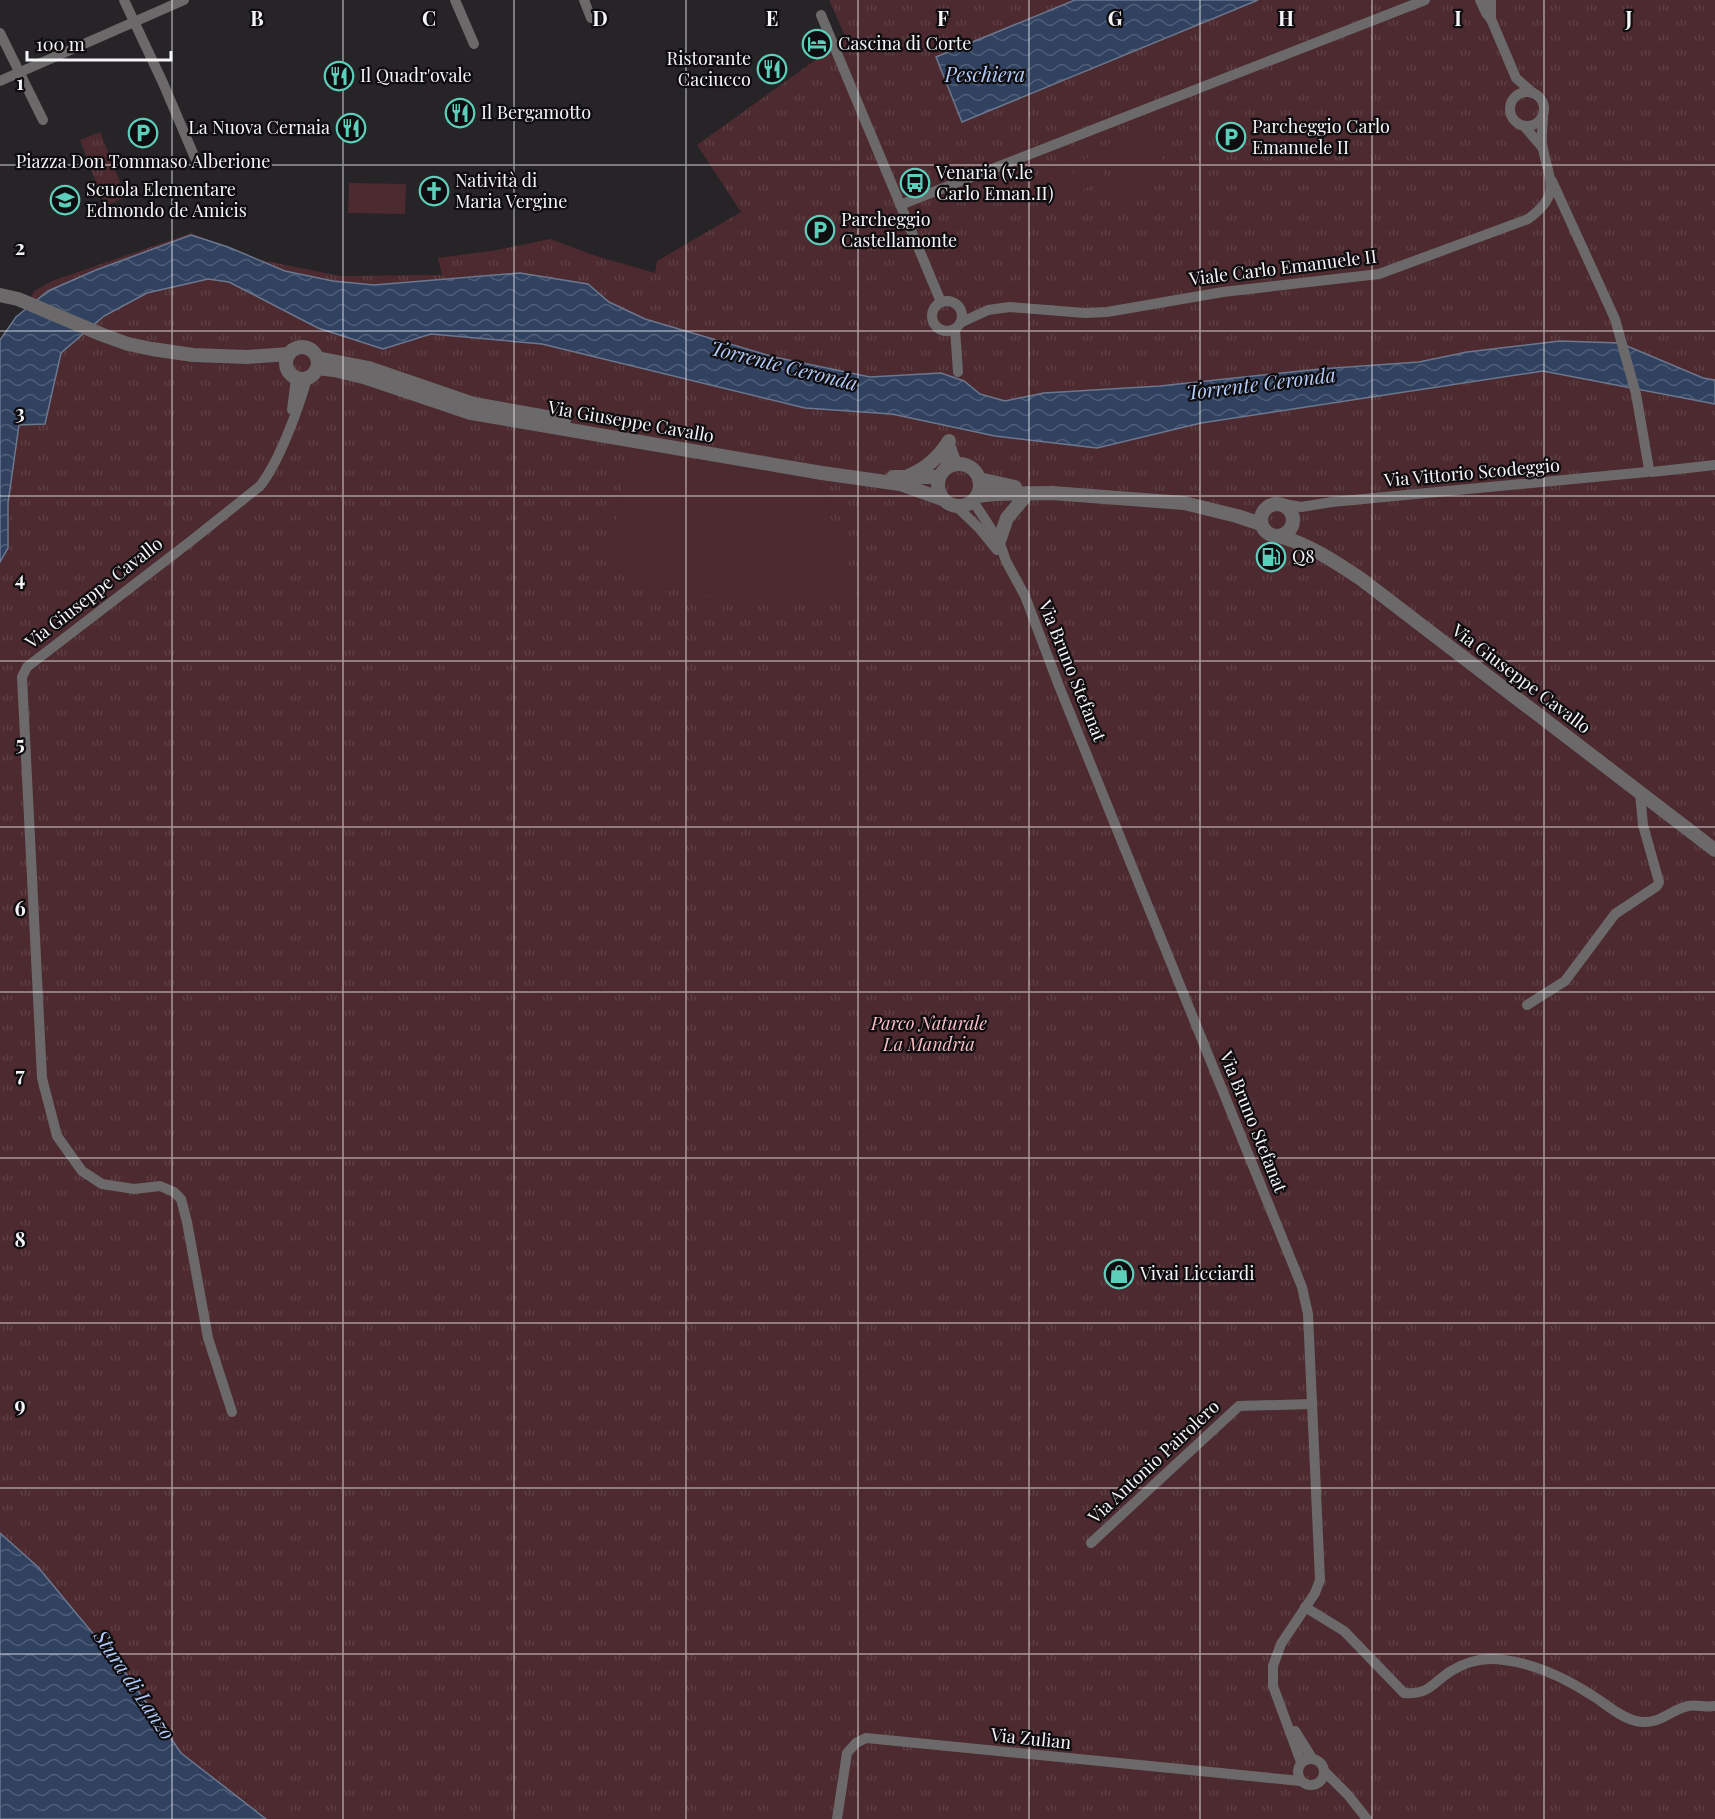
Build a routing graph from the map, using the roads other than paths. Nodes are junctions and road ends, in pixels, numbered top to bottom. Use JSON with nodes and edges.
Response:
{"nodes":[{"id":1,"x":124,"y":0,"type":"edge"},
{"id":2,"x":184,"y":0,"type":"edge"},
{"id":3,"x":455,"y":0,"type":"edge"},
{"id":4,"x":584,"y":0,"type":"edge"},
{"id":5,"x":1425,"y":0,"type":"edge"},
{"id":6,"x":1485,"y":1,"type":"edge"},
{"id":7,"x":821,"y":15,"type":"dead end"},
{"id":8,"x":591,"y":18,"type":"dead end"},
{"id":9,"x":135,"y":21,"type":"junction"},
{"id":10,"x":0,"y":33,"type":"edge"},
{"id":11,"x":474,"y":44,"type":"dead end"},
{"id":12,"x":19,"y":72,"type":"junction"},
{"id":13,"x":1516,"y":78,"type":"junction"},
{"id":14,"x":0,"y":81,"type":"edge"},
{"id":15,"x":1533,"y":93,"type":"junction"},
{"id":16,"x":1513,"y":99,"type":"junction"},
{"id":17,"x":1543,"y":117,"type":"junction"},
{"id":18,"x":43,"y":120,"type":"dead end"},
{"id":19,"x":1524,"y":126,"type":"junction"},
{"id":20,"x":1542,"y":147,"type":"junction"},
{"id":21,"x":195,"y":158,"type":"dead end"},
{"id":22,"x":1552,"y":181,"type":"junction"},
{"id":23,"x":900,"y":205,"type":"junction"},
{"id":24,"x":0,"y":286,"type":"edge"},
{"id":25,"x":0,"y":296,"type":"edge"},
{"id":26,"x":21,"y":301,"type":"junction"},
{"id":27,"x":941,"y":302,"type":"junction"},
{"id":28,"x":959,"y":307,"type":"junction"},
{"id":29,"x":988,"y":310,"type":"junction"},
{"id":30,"x":954,"y":328,"type":"junction"},
{"id":31,"x":287,"y":360,"type":"junction"},
{"id":32,"x":309,"y":371,"type":"junction"},
{"id":33,"x":958,"y":372,"type":"dead end"},
{"id":34,"x":950,"y":438,"type":"joint"},
{"id":35,"x":1715,"y":465,"type":"edge"},
{"id":36,"x":947,"y":470,"type":"junction"},
{"id":37,"x":1649,"y":471,"type":"junction"},
{"id":38,"x":902,"y":478,"type":"junction"},
{"id":39,"x":979,"y":479,"type":"junction"},
{"id":40,"x":1028,"y":493,"type":"junction"},
{"id":41,"x":1052,"y":493,"type":"junction"},
{"id":42,"x":942,"y":499,"type":"junction"},
{"id":43,"x":975,"y":499,"type":"junction"},
{"id":44,"x":956,"y":506,"type":"junction"},
{"id":45,"x":1297,"y":512,"type":"junction"},
{"id":46,"x":1262,"y":518,"type":"junction"},
{"id":47,"x":1284,"y":533,"type":"junction"},
{"id":48,"x":999,"y":541,"type":"junction"},
{"id":49,"x":1006,"y":561,"type":"junction"},
{"id":50,"x":1640,"y":793,"type":"junction"},
{"id":51,"x":1715,"y":850,"type":"edge"},
{"id":52,"x":1527,"y":1005,"type":"dead end"},
{"id":53,"x":1312,"y":1404,"type":"junction"},
{"id":54,"x":232,"y":1412,"type":"dead end"},
{"id":55,"x":1091,"y":1544,"type":"dead end"},
{"id":56,"x":1305,"y":1607,"type":"junction"},
{"id":57,"x":1715,"y":1706,"type":"edge"},
{"id":58,"x":1304,"y":1763,"type":"junction"},
{"id":59,"x":1325,"y":1772,"type":"junction"},
{"id":60,"x":1283,"y":1780,"type":"junction"},
{"id":61,"x":1301,"y":1781,"type":"junction"},
{"id":62,"x":1318,"y":1783,"type":"junction"},
{"id":63,"x":1348,"y":1795,"type":"junction"},
{"id":64,"x":837,"y":1819,"type":"edge"},
{"id":65,"x":1367,"y":1819,"type":"edge"}],
"edges":[{"from":1,"to":9,"type":"street"},
{"from":2,"to":9,"type":"street"},
{"from":3,"to":11,"type":"street"},
{"from":4,"to":8,"type":"street"},
{"from":5,"to":23,"type":"street"},
{"from":6,"to":13,"type":"street"},
{"from":7,"to":23,"type":"street"},
{"from":9,"to":12,"type":"street"},
{"from":9,"to":21,"type":"street"},
{"from":10,"to":12,"type":"street"},
{"from":12,"to":14,"type":"street"},
{"from":12,"to":18,"type":"street"},
{"from":13,"to":15,"type":"street"},
{"from":13,"to":16,"type":"street"},
{"from":15,"to":16,"type":"street"},
{"from":15,"to":17,"type":"street"},
{"from":16,"to":19,"type":"street"},
{"from":17,"to":19,"type":"street"},
{"from":17,"to":20,"type":"street"},
{"from":19,"to":20,"type":"street"},
{"from":20,"to":22,"type":"street"},
{"from":22,"to":29,"type":"street","name":"Viale Carlo Emanuele II"},
{"from":22,"to":37,"type":"street"},
{"from":23,"to":27,"type":"street"},
{"from":24,"to":26,"type":"street"},
{"from":25,"to":26,"type":"street"},
{"from":26,"to":31,"type":"street"},
{"from":27,"to":28,"type":"street"},
{"from":27,"to":30,"type":"street"},
{"from":28,"to":29,"type":"street","name":"Viale Carlo Emanuele II"},
{"from":28,"to":30,"type":"street"},
{"from":29,"to":30,"type":"street","name":"Viale Carlo Emanuele II"},
{"from":30,"to":33,"type":"street"},
{"from":31,"to":32,"type":"street"},
{"from":31,"to":32,"type":"street"},
{"from":32,"to":38,"type":"street","name":"Via Giuseppe Cavallo"},
{"from":32,"to":42,"type":"street","name":"Via Giuseppe Cavallo"},
{"from":32,"to":54,"type":"street","name":"Via Giuseppe Cavallo"},
{"from":34,"to":36,"type":"street"},
{"from":34,"to":38,"type":"street"},
{"from":35,"to":37,"type":"street","name":"Via Vittorio Scodeggio"},
{"from":36,"to":38,"type":"street","name":"Via Giuseppe Cavallo"},
{"from":36,"to":39,"type":"street"},
{"from":36,"to":42,"type":"street"},
{"from":37,"to":45,"type":"street","name":"Via Vittorio Scodeggio"},
{"from":39,"to":41,"type":"street"},
{"from":39,"to":43,"type":"street"},
{"from":40,"to":41,"type":"street"},
{"from":40,"to":43,"type":"street"},
{"from":40,"to":48,"type":"street"},
{"from":41,"to":46,"type":"street"},
{"from":42,"to":44,"type":"street"},
{"from":43,"to":44,"type":"street"},
{"from":43,"to":48,"type":"street","name":"Via Bruno Stefanat"},
{"from":44,"to":49,"type":"street","name":"Via Bruno Stefanat"},
{"from":45,"to":46,"type":"street"},
{"from":45,"to":47,"type":"street"},
{"from":46,"to":47,"type":"street"},
{"from":47,"to":50,"type":"street","name":"Via Giuseppe Cavallo"},
{"from":48,"to":49,"type":"street","name":"Via Bruno Stefanat"},
{"from":49,"to":53,"type":"street","name":"Via Bruno Stefanat"},
{"from":50,"to":51,"type":"street","name":"Via Giuseppe Cavallo"},
{"from":50,"to":52,"type":"street"},
{"from":53,"to":55,"type":"street","name":"Via Antonio Pairolero"},
{"from":53,"to":56,"type":"street","name":"Via Bruno Stefanat"},
{"from":56,"to":57,"type":"street"},
{"from":56,"to":58,"type":"street","name":"Via Bruno Stefanat"},
{"from":58,"to":59,"type":"street"},
{"from":58,"to":60,"type":"street"},
{"from":58,"to":61,"type":"street"},
{"from":59,"to":62,"type":"street"},
{"from":59,"to":63,"type":"street"},
{"from":60,"to":61,"type":"street","name":"Via Zulian"},
{"from":60,"to":64,"type":"street","name":"Via Zulian"},
{"from":61,"to":62,"type":"street"},
{"from":62,"to":63,"type":"street"},
{"from":63,"to":65,"type":"street"}]}
